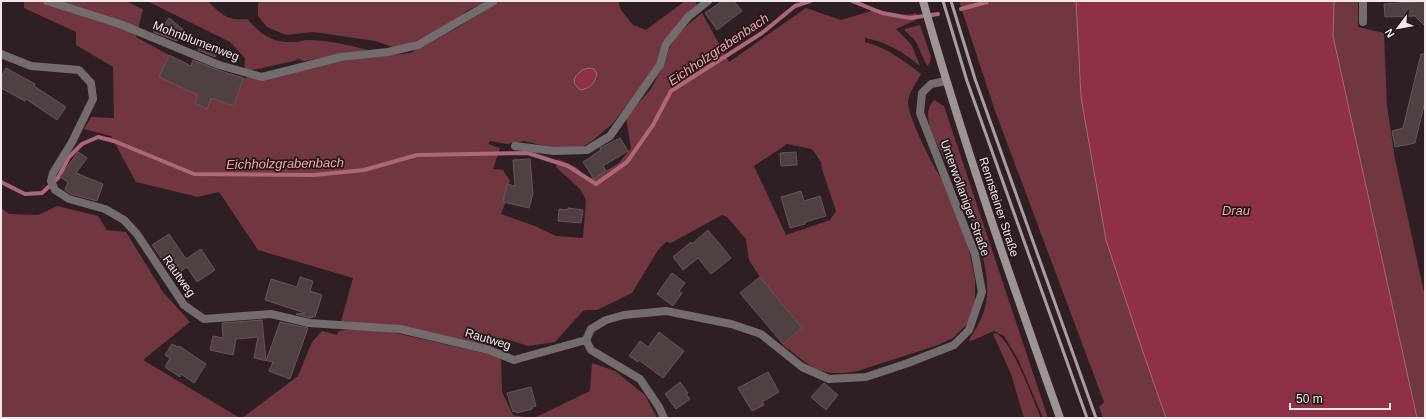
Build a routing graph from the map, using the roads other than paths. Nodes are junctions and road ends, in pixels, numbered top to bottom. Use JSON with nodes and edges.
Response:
{"nodes":[{"id":1,"x":47,"y":1,"type":"edge"},
{"id":2,"x":494,"y":1,"type":"edge"},
{"id":3,"x":708,"y":1,"type":"edge"},
{"id":4,"x":923,"y":1,"type":"edge"},
{"id":5,"x":1363,"y":1,"type":"edge"},
{"id":6,"x":1363,"y":22,"type":"dead end"},
{"id":7,"x":1,"y":54,"type":"edge"},
{"id":8,"x":946,"y":81,"type":"junction"},
{"id":9,"x":515,"y":146,"type":"dead end"},
{"id":10,"x":586,"y":340,"type":"junction"},
{"id":11,"x":664,"y":418,"type":"edge"},
{"id":12,"x":1060,"y":418,"type":"edge"}],
"edges":[{"from":1,"to":2,"type":"street","name":"Mohnblumenweg"},
{"from":3,"to":9,"type":"street"},
{"from":4,"to":8,"type":"main road","name":"Rennsteiner Straße"},
{"from":5,"to":6,"type":"street"},
{"from":7,"to":10,"type":"street","name":"Rautweg"},
{"from":8,"to":10,"type":"street","name":"Unterwollaniger Straße"},
{"from":8,"to":12,"type":"main road","name":"Rennsteiner Straße"},
{"from":10,"to":11,"type":"street"}]}
